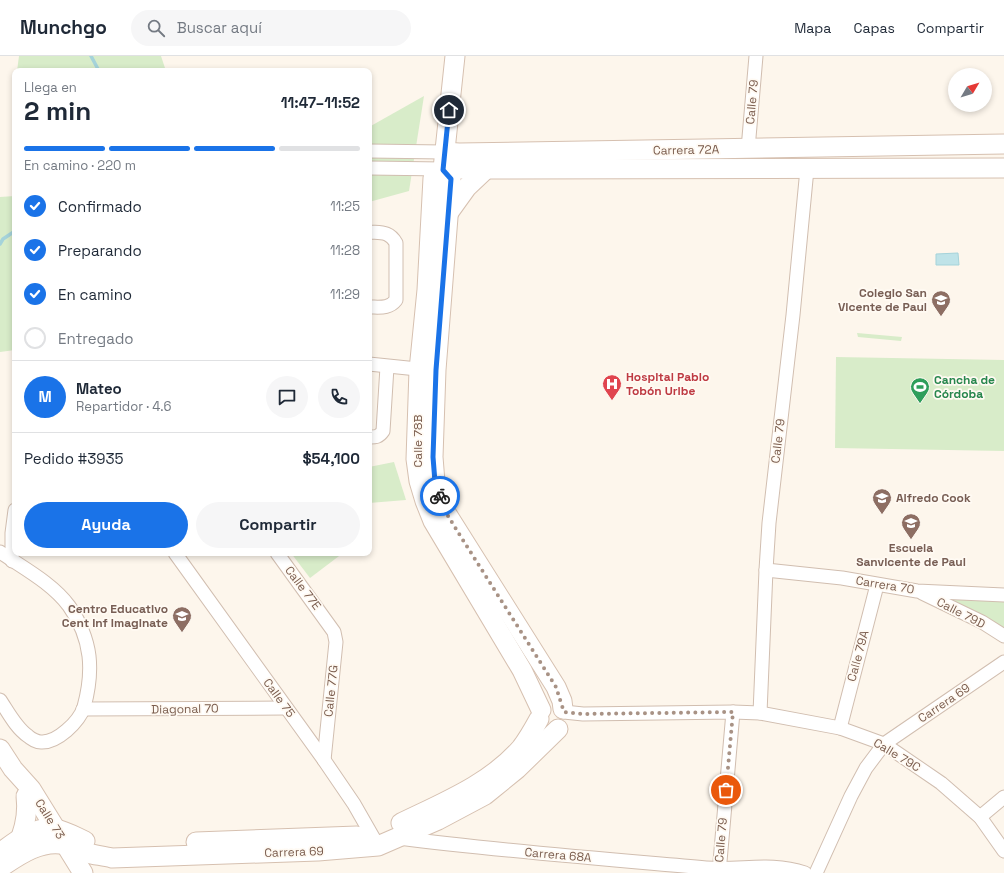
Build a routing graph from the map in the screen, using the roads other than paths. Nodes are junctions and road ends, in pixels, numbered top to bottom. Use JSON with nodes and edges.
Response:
{"nodes":[{"id":1,"x":455,"y":56,"type":"edge"},
{"id":2,"x":756,"y":56,"type":"edge"},
{"id":3,"x":447,"y":123,"type":"junction"},
{"id":4,"x":1004,"y":144,"type":"edge"},
{"id":5,"x":893,"y":145,"type":"junction"},
{"id":6,"x":748,"y":149,"type":"junction"},
{"id":7,"x":372,"y":151,"type":"edge"},
{"id":8,"x":476,"y":153,"type":"junction"},
{"id":9,"x":444,"y":161,"type":"junction"},
{"id":10,"x":372,"y":168,"type":"edge"},
{"id":11,"x":1004,"y":168,"type":"edge"},
{"id":12,"x":807,"y":169,"type":"junction"},
{"id":13,"x":896,"y":169,"type":"junction"},
{"id":14,"x":485,"y":170,"type":"junction"},
{"id":15,"x":449,"y":212,"type":"junction"},
{"id":16,"x":372,"y":232,"type":"edge"},
{"id":17,"x":427,"y":290,"type":"junction"},
{"id":18,"x":372,"y":307,"type":"edge"},
{"id":19,"x":440,"y":324,"type":"junction"},
{"id":20,"x":372,"y":364,"type":"edge"},
{"id":21,"x":387,"y":367,"type":"junction"},
{"id":22,"x":428,"y":370,"type":"junction"},
{"id":23,"x":372,"y":437,"type":"edge"},
{"id":24,"x":12,"y":533,"type":"edge"},
{"id":25,"x":0,"y":552,"type":"edge"},
{"id":26,"x":12,"y":556,"type":"edge"},
{"id":27,"x":12,"y":556,"type":"edge"},
{"id":28,"x":177,"y":556,"type":"edge"},
{"id":29,"x":279,"y":556,"type":"edge"},
{"id":30,"x":12,"y":561,"type":"junction"},
{"id":31,"x":766,"y":570,"type":"junction"},
{"id":32,"x":877,"y":585,"type":"junction"},
{"id":33,"x":917,"y":591,"type":"junction"},
{"id":34,"x":1004,"y":595,"type":"edge"},
{"id":35,"x":329,"y":623,"type":"joint"},
{"id":36,"x":1004,"y":636,"type":"edge"},
{"id":37,"x":1004,"y":662,"type":"edge"},
{"id":38,"x":522,"y":670,"type":"junction"},
{"id":39,"x":0,"y":700,"type":"edge"},
{"id":40,"x":286,"y":708,"type":"junction"},
{"id":41,"x":83,"y":709,"type":"junction"},
{"id":42,"x":733,"y":712,"type":"junction"},
{"id":43,"x":760,"y":713,"type":"junction"},
{"id":44,"x":540,"y":714,"type":"junction"},
{"id":45,"x":567,"y":717,"type":"junction"},
{"id":46,"x":840,"y":728,"type":"junction"},
{"id":47,"x":884,"y":744,"type":"junction"},
{"id":48,"x":520,"y":749,"type":"junction"},
{"id":49,"x":0,"y":750,"type":"edge"},
{"id":50,"x":324,"y":760,"type":"junction"},
{"id":51,"x":13,"y":769,"type":"junction"},
{"id":52,"x":26,"y":796,"type":"junction"},
{"id":53,"x":1004,"y":797,"type":"edge"},
{"id":54,"x":980,"y":817,"type":"junction"},
{"id":55,"x":55,"y":836,"type":"junction"},
{"id":56,"x":21,"y":837,"type":"junction"},
{"id":57,"x":397,"y":838,"type":"junction"},
{"id":58,"x":375,"y":841,"type":"junction"},
{"id":59,"x":1004,"y":851,"type":"edge"},
{"id":60,"x":0,"y":852,"type":"edge"},
{"id":61,"x":112,"y":858,"type":"junction"},
{"id":62,"x":0,"y":868,"type":"edge"},
{"id":63,"x":719,"y":871,"type":"edge"},
{"id":64,"x":73,"y":873,"type":"edge"},
{"id":65,"x":83,"y":873,"type":"edge"},
{"id":66,"x":94,"y":873,"type":"edge"},
{"id":67,"x":805,"y":873,"type":"edge"},
{"id":68,"x":816,"y":873,"type":"edge"}],
"edges":[{"from":1,"to":3,"type":"main road","name":"Calle 78B"},
{"from":2,"to":6,"type":"street","name":"Calle 79"},
{"from":3,"to":8,"type":"main road"},
{"from":3,"to":9,"type":"main road","name":"Calle 78B"},
{"from":4,"to":5,"type":"main road","name":"Carrera 72A"},
{"from":5,"to":6,"type":"main road","name":"Carrera 72A"},
{"from":5,"to":13,"type":"main road"},
{"from":6,"to":8,"type":"main road","name":"Carrera 72A"},
{"from":7,"to":9,"type":"street","name":"Carrera 72A"},
{"from":8,"to":9,"type":"main road","name":"Carrera 72A"},
{"from":9,"to":10,"type":"street","name":"Carrera 72A"},
{"from":9,"to":14,"type":"main road","name":"Carrera 72A"},
{"from":9,"to":15,"type":"main road","name":"Calle 78B"},
{"from":9,"to":17,"type":"main road","name":"Calle 78B"},
{"from":11,"to":13,"type":"main road","name":"Carrera 72A"},
{"from":12,"to":13,"type":"main road","name":"Carrera 72A"},
{"from":12,"to":14,"type":"main road","name":"Carrera 72A"},
{"from":12,"to":31,"type":"street","name":"Calle 79"},
{"from":14,"to":15,"type":"main road"},
{"from":15,"to":19,"type":"main road","name":"Calle 78B"},
{"from":16,"to":18,"type":"street"},
{"from":17,"to":19,"type":"main road"},
{"from":17,"to":22,"type":"main road","name":"Calle 78B"},
{"from":19,"to":22,"type":"main road","name":"Calle 78B"},
{"from":20,"to":21,"type":"street"},
{"from":21,"to":22,"type":"street"},
{"from":21,"to":23,"type":"street"},
{"from":22,"to":38,"type":"main road","name":"Calle 78B"},
{"from":22,"to":45,"type":"main road","name":"Calle 78B"},
{"from":24,"to":26,"type":"street"},
{"from":25,"to":30,"type":"street"},
{"from":27,"to":30,"type":"street"},
{"from":28,"to":40,"type":"street","name":"Calle 75"},
{"from":29,"to":35,"type":"street","name":"Calle 77E"},
{"from":30,"to":41,"type":"street"},
{"from":31,"to":32,"type":"street","name":"Carrera 70"},
{"from":31,"to":43,"type":"street","name":"Calle 79"},
{"from":32,"to":33,"type":"street","name":"Carrera 70"},
{"from":32,"to":46,"type":"street","name":"Calle 79A"},
{"from":33,"to":34,"type":"street","name":"Carrera 70"},
{"from":33,"to":36,"type":"street","name":"Calle 79D"},
{"from":35,"to":50,"type":"street","name":"Calle 77G"},
{"from":37,"to":47,"type":"street","name":"Carrera 69"},
{"from":38,"to":44,"type":"main road","name":"Calle 78B"},
{"from":38,"to":48,"type":"main road"},
{"from":39,"to":41,"type":"street"},
{"from":40,"to":41,"type":"street","name":"Diagonal 70"},
{"from":40,"to":50,"type":"street","name":"Calle 75"},
{"from":42,"to":43,"type":"street"},
{"from":42,"to":45,"type":"street"},
{"from":42,"to":63,"type":"street","name":"Calle 79"},
{"from":43,"to":46,"type":"street","name":"Calle 79C"},
{"from":44,"to":45,"type":"main road"},
{"from":44,"to":48,"type":"main road","name":"Carrera 69"},
{"from":45,"to":57,"type":"main road","name":"Carrera 69"},
{"from":46,"to":47,"type":"street","name":"Calle 79C"},
{"from":47,"to":54,"type":"street","name":"Calle 79C"},
{"from":47,"to":68,"type":"street"},
{"from":48,"to":58,"type":"main road","name":"Carrera 69"},
{"from":49,"to":51,"type":"main road","name":"Calle 73"},
{"from":50,"to":58,"type":"street","name":"Calle 75"},
{"from":51,"to":52,"type":"main road","name":"Calle 73"},
{"from":51,"to":55,"type":"main road","name":"Calle 73"},
{"from":52,"to":55,"type":"main road","name":"Calle 73"},
{"from":52,"to":56,"type":"main road"},
{"from":53,"to":54,"type":"street"},
{"from":54,"to":59,"type":"street","name":"Calle 79C"},
{"from":55,"to":56,"type":"main road"},
{"from":55,"to":58,"type":"main road","name":"Carrera 69"},
{"from":55,"to":61,"type":"main road","name":"Carrera 69"},
{"from":55,"to":62,"type":"main road"},
{"from":55,"to":64,"type":"main road","name":"Calle 73"},
{"from":55,"to":65,"type":"main road","name":"Calle 73"},
{"from":56,"to":60,"type":"main road"},
{"from":57,"to":58,"type":"main road","name":"Carrera 69"},
{"from":57,"to":63,"type":"street","name":"Carrera 68A"},
{"from":58,"to":61,"type":"main road","name":"Carrera 69"},
{"from":61,"to":66,"type":"main road"},
{"from":63,"to":67,"type":"street","name":"Carrera 68A"}]}
